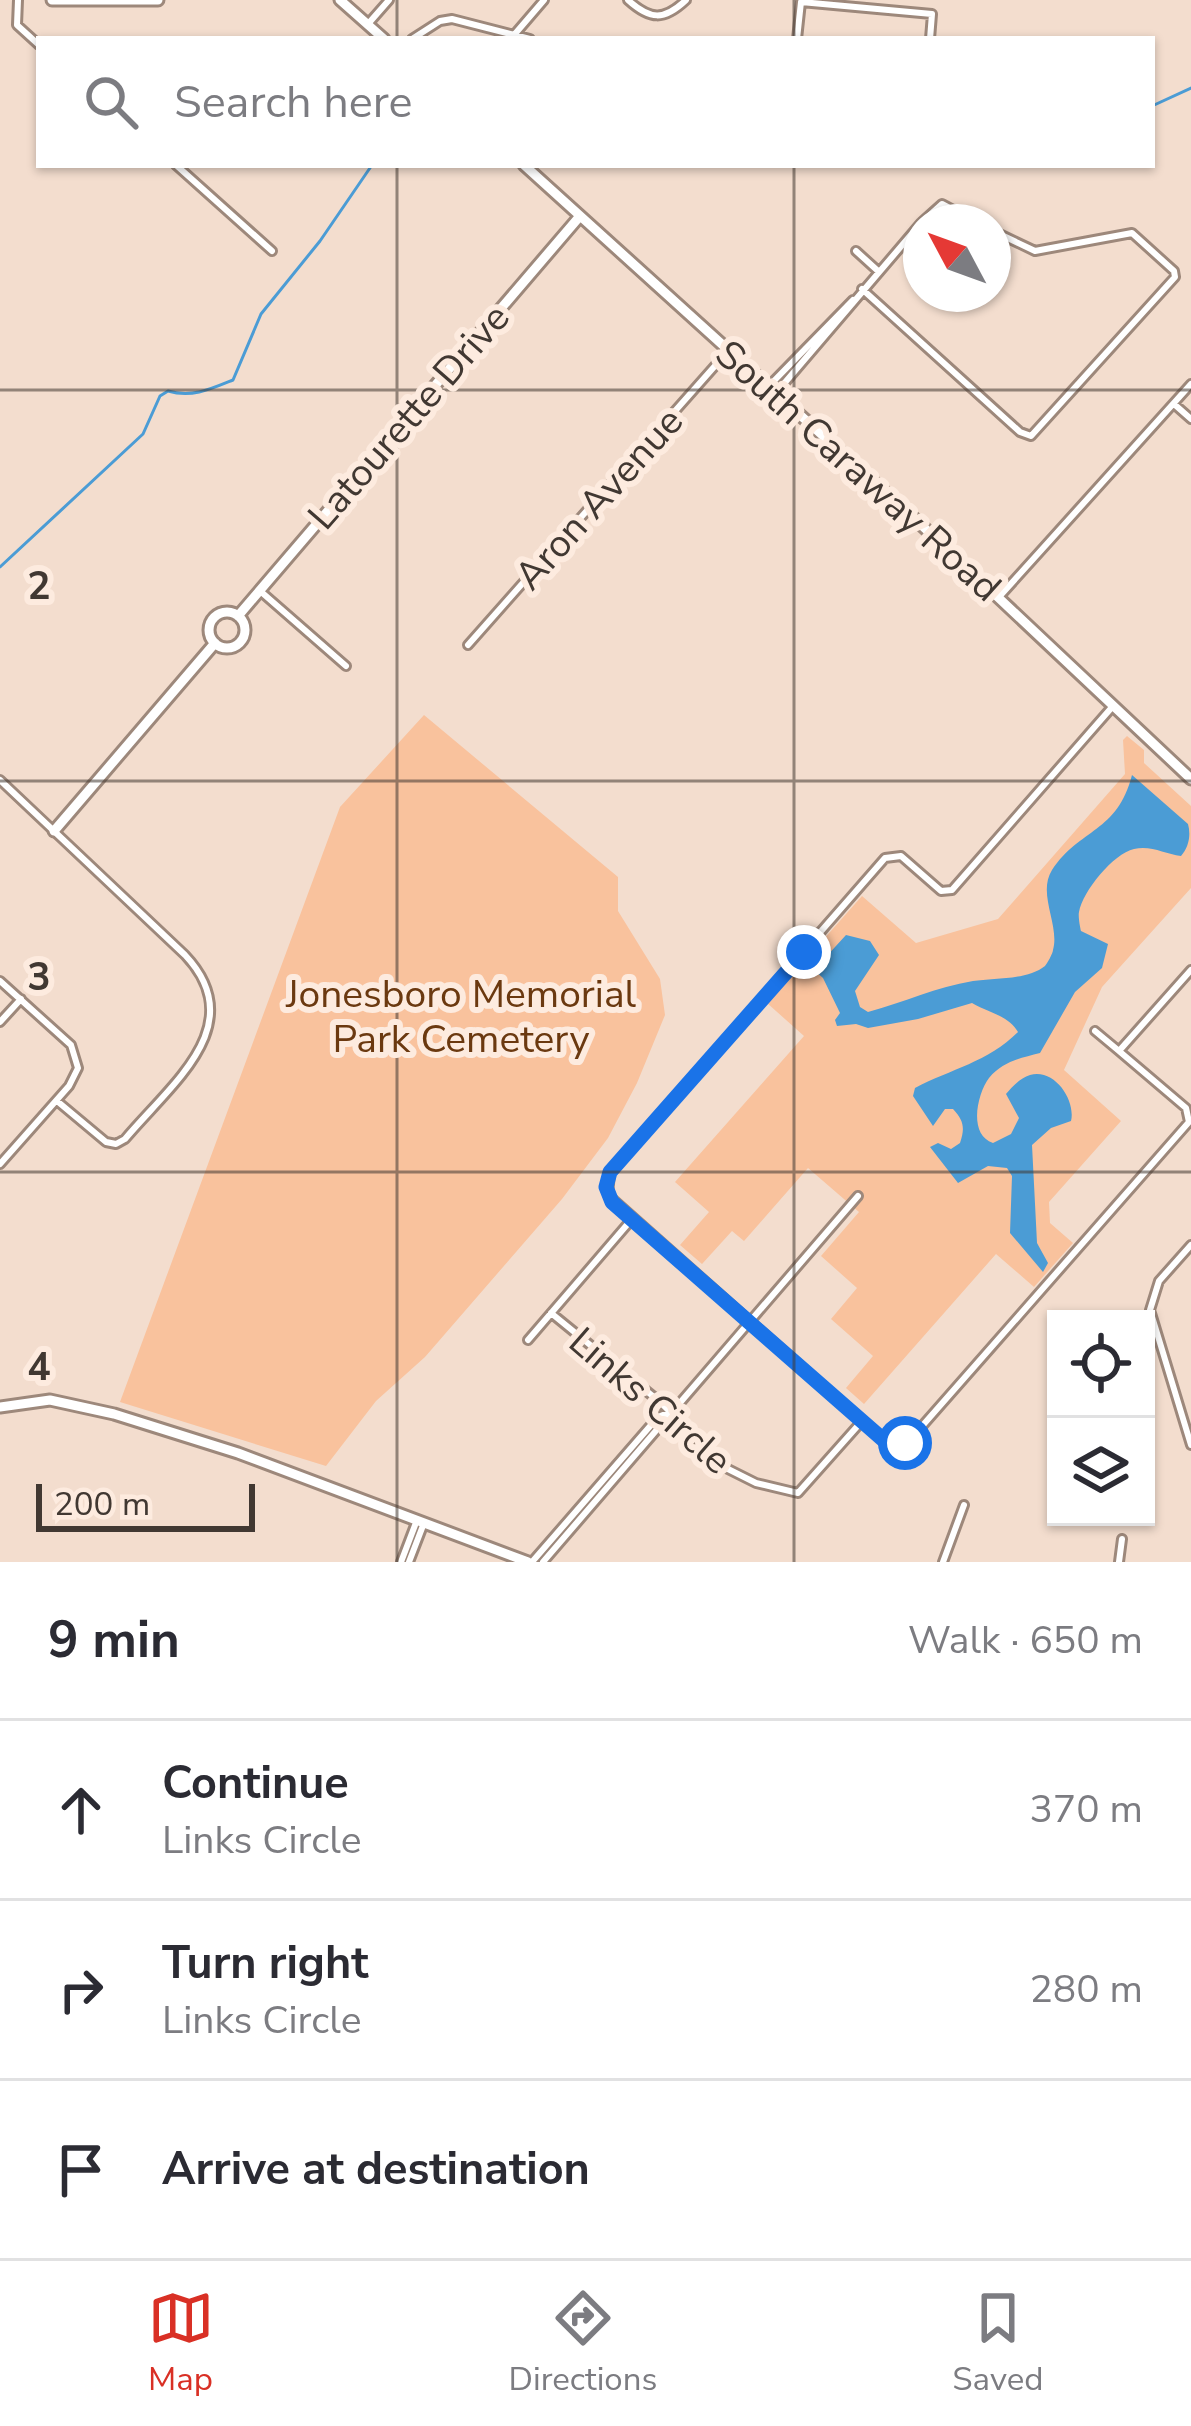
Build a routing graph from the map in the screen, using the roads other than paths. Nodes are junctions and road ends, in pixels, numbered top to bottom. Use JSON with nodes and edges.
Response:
{"nodes":[{"id":1,"x":18,"y":0,"type":"edge"},
{"id":2,"x":52,"y":0,"type":"edge"},
{"id":3,"x":158,"y":0,"type":"edge"},
{"id":4,"x":340,"y":0,"type":"edge"},
{"id":5,"x":389,"y":0,"type":"edge"},
{"id":6,"x":544,"y":0,"type":"edge"},
{"id":7,"x":628,"y":0,"type":"edge"},
{"id":8,"x":686,"y":0,"type":"edge"},
{"id":9,"x":368,"y":24,"type":"junction"},
{"id":10,"x":514,"y":35,"type":"junction"},
{"id":11,"x":381,"y":36,"type":"edge"},
{"id":12,"x":416,"y":36,"type":"edge"},
{"id":13,"x":518,"y":36,"type":"edge"},
{"id":14,"x":797,"y":36,"type":"edge"},
{"id":15,"x":931,"y":36,"type":"edge"},
{"id":16,"x":36,"y":43,"type":"edge"},
{"id":17,"x":179,"y":168,"type":"edge"},
{"id":18,"x":527,"y":168,"type":"edge"},
{"id":19,"x":580,"y":216,"type":"junction"},
{"id":20,"x":1011,"y":241,"type":"edge"},
{"id":21,"x":903,"y":243,"type":"edge"},
{"id":22,"x":272,"y":251,"type":"dead end"},
{"id":23,"x":856,"y":251,"type":"dead end"},
{"id":24,"x":878,"y":271,"type":"junction"},
{"id":25,"x":862,"y":290,"type":"junction"},
{"id":26,"x":729,"y":350,"type":"junction"},
{"id":27,"x":1191,"y":384,"type":"edge"},
{"id":28,"x":772,"y":390,"type":"junction"},
{"id":29,"x":1174,"y":404,"type":"junction"},
{"id":30,"x":1191,"y":419,"type":"edge"},
{"id":31,"x":259,"y":590,"type":"junction"},
{"id":32,"x":999,"y":597,"type":"junction"},
{"id":33,"x":238,"y":616,"type":"junction"},
{"id":34,"x":215,"y":643,"type":"junction"},
{"id":35,"x":467,"y":645,"type":"dead end"},
{"id":36,"x":346,"y":666,"type":"dead end"},
{"id":37,"x":1113,"y":706,"type":"junction"},
{"id":38,"x":1191,"y":779,"type":"edge"},
{"id":39,"x":0,"y":780,"type":"edge"},
{"id":40,"x":54,"y":831,"type":"junction"},
{"id":41,"x":1191,"y":970,"type":"edge"},
{"id":42,"x":0,"y":981,"type":"edge"},
{"id":43,"x":20,"y":999,"type":"junction"},
{"id":44,"x":0,"y":1022,"type":"edge"},
{"id":45,"x":1095,"y":1031,"type":"dead end"},
{"id":46,"x":1118,"y":1052,"type":"junction"},
{"id":47,"x":57,"y":1101,"type":"junction"},
{"id":48,"x":0,"y":1165,"type":"edge"},
{"id":49,"x":858,"y":1196,"type":"dead end"},
{"id":50,"x":632,"y":1219,"type":"junction"},
{"id":51,"x":1191,"y":1244,"type":"edge"},
{"id":52,"x":551,"y":1313,"type":"junction"},
{"id":53,"x":749,"y":1322,"type":"junction"},
{"id":54,"x":528,"y":1340,"type":"dead end"},
{"id":55,"x":0,"y":1407,"type":"edge"},
{"id":56,"x":668,"y":1414,"type":"junction"},
{"id":57,"x":862,"y":1421,"type":"junction"},
{"id":58,"x":1191,"y":1445,"type":"edge"},
{"id":59,"x":964,"y":1505,"type":"dead end"},
{"id":60,"x":420,"y":1521,"type":"junction"},
{"id":61,"x":1123,"y":1540,"type":"dead end"},
{"id":62,"x":405,"y":1562,"type":"edge"},
{"id":63,"x":530,"y":1562,"type":"edge"},
{"id":64,"x":543,"y":1562,"type":"edge"},
{"id":65,"x":944,"y":1562,"type":"edge"},
{"id":66,"x":1119,"y":1562,"type":"edge"}],
"edges":[{"from":1,"to":16,"type":"street"},
{"from":2,"to":3,"type":"street"},
{"from":4,"to":9,"type":"street"},
{"from":5,"to":9,"type":"street"},
{"from":6,"to":10,"type":"street"},
{"from":7,"to":8,"type":"street"},
{"from":9,"to":11,"type":"street"},
{"from":10,"to":12,"type":"street"},
{"from":10,"to":13,"type":"street"},
{"from":14,"to":15,"type":"street"},
{"from":17,"to":22,"type":"street"},
{"from":18,"to":19,"type":"street","name":"South Caraway Road"},
{"from":19,"to":26,"type":"street","name":"South Caraway Road"},
{"from":19,"to":31,"type":"street","name":"Latourette Drive"},
{"from":20,"to":25,"type":"street"},
{"from":21,"to":24,"type":"street"},
{"from":23,"to":24,"type":"street"},
{"from":24,"to":25,"type":"street"},
{"from":25,"to":28,"type":"street"},
{"from":26,"to":28,"type":"street","name":"South Caraway Road"},
{"from":26,"to":35,"type":"street","name":"Aron Avenue"},
{"from":27,"to":29,"type":"street"},
{"from":28,"to":32,"type":"street","name":"South Caraway Road"},
{"from":29,"to":30,"type":"street"},
{"from":29,"to":32,"type":"street"},
{"from":31,"to":33,"type":"street","name":"Latourette Drive"},
{"from":31,"to":36,"type":"street"},
{"from":32,"to":37,"type":"street","name":"South Caraway Road"},
{"from":33,"to":34,"type":"street"},
{"from":33,"to":34,"type":"street"},
{"from":34,"to":40,"type":"street"},
{"from":37,"to":38,"type":"street","name":"South Caraway Road"},
{"from":37,"to":50,"type":"street"},
{"from":39,"to":40,"type":"street"},
{"from":40,"to":47,"type":"street"},
{"from":41,"to":46,"type":"street"},
{"from":42,"to":43,"type":"street"},
{"from":43,"to":44,"type":"street"},
{"from":43,"to":47,"type":"street"},
{"from":45,"to":46,"type":"street"},
{"from":46,"to":57,"type":"street"},
{"from":47,"to":48,"type":"street"},
{"from":49,"to":53,"type":"street"},
{"from":50,"to":52,"type":"street","name":"Links Circle"},
{"from":50,"to":53,"type":"street"},
{"from":51,"to":58,"type":"street"},
{"from":52,"to":54,"type":"street","name":"Links Circle"},
{"from":52,"to":56,"type":"street","name":"Links Circle"},
{"from":53,"to":56,"type":"street"},
{"from":53,"to":57,"type":"street"},
{"from":55,"to":60,"type":"street"},
{"from":56,"to":57,"type":"street","name":"Links Circle"},
{"from":56,"to":63,"type":"street"},
{"from":56,"to":64,"type":"street"},
{"from":59,"to":65,"type":"street"},
{"from":60,"to":62,"type":"street"},
{"from":60,"to":63,"type":"street"},
{"from":61,"to":66,"type":"street"}]}
